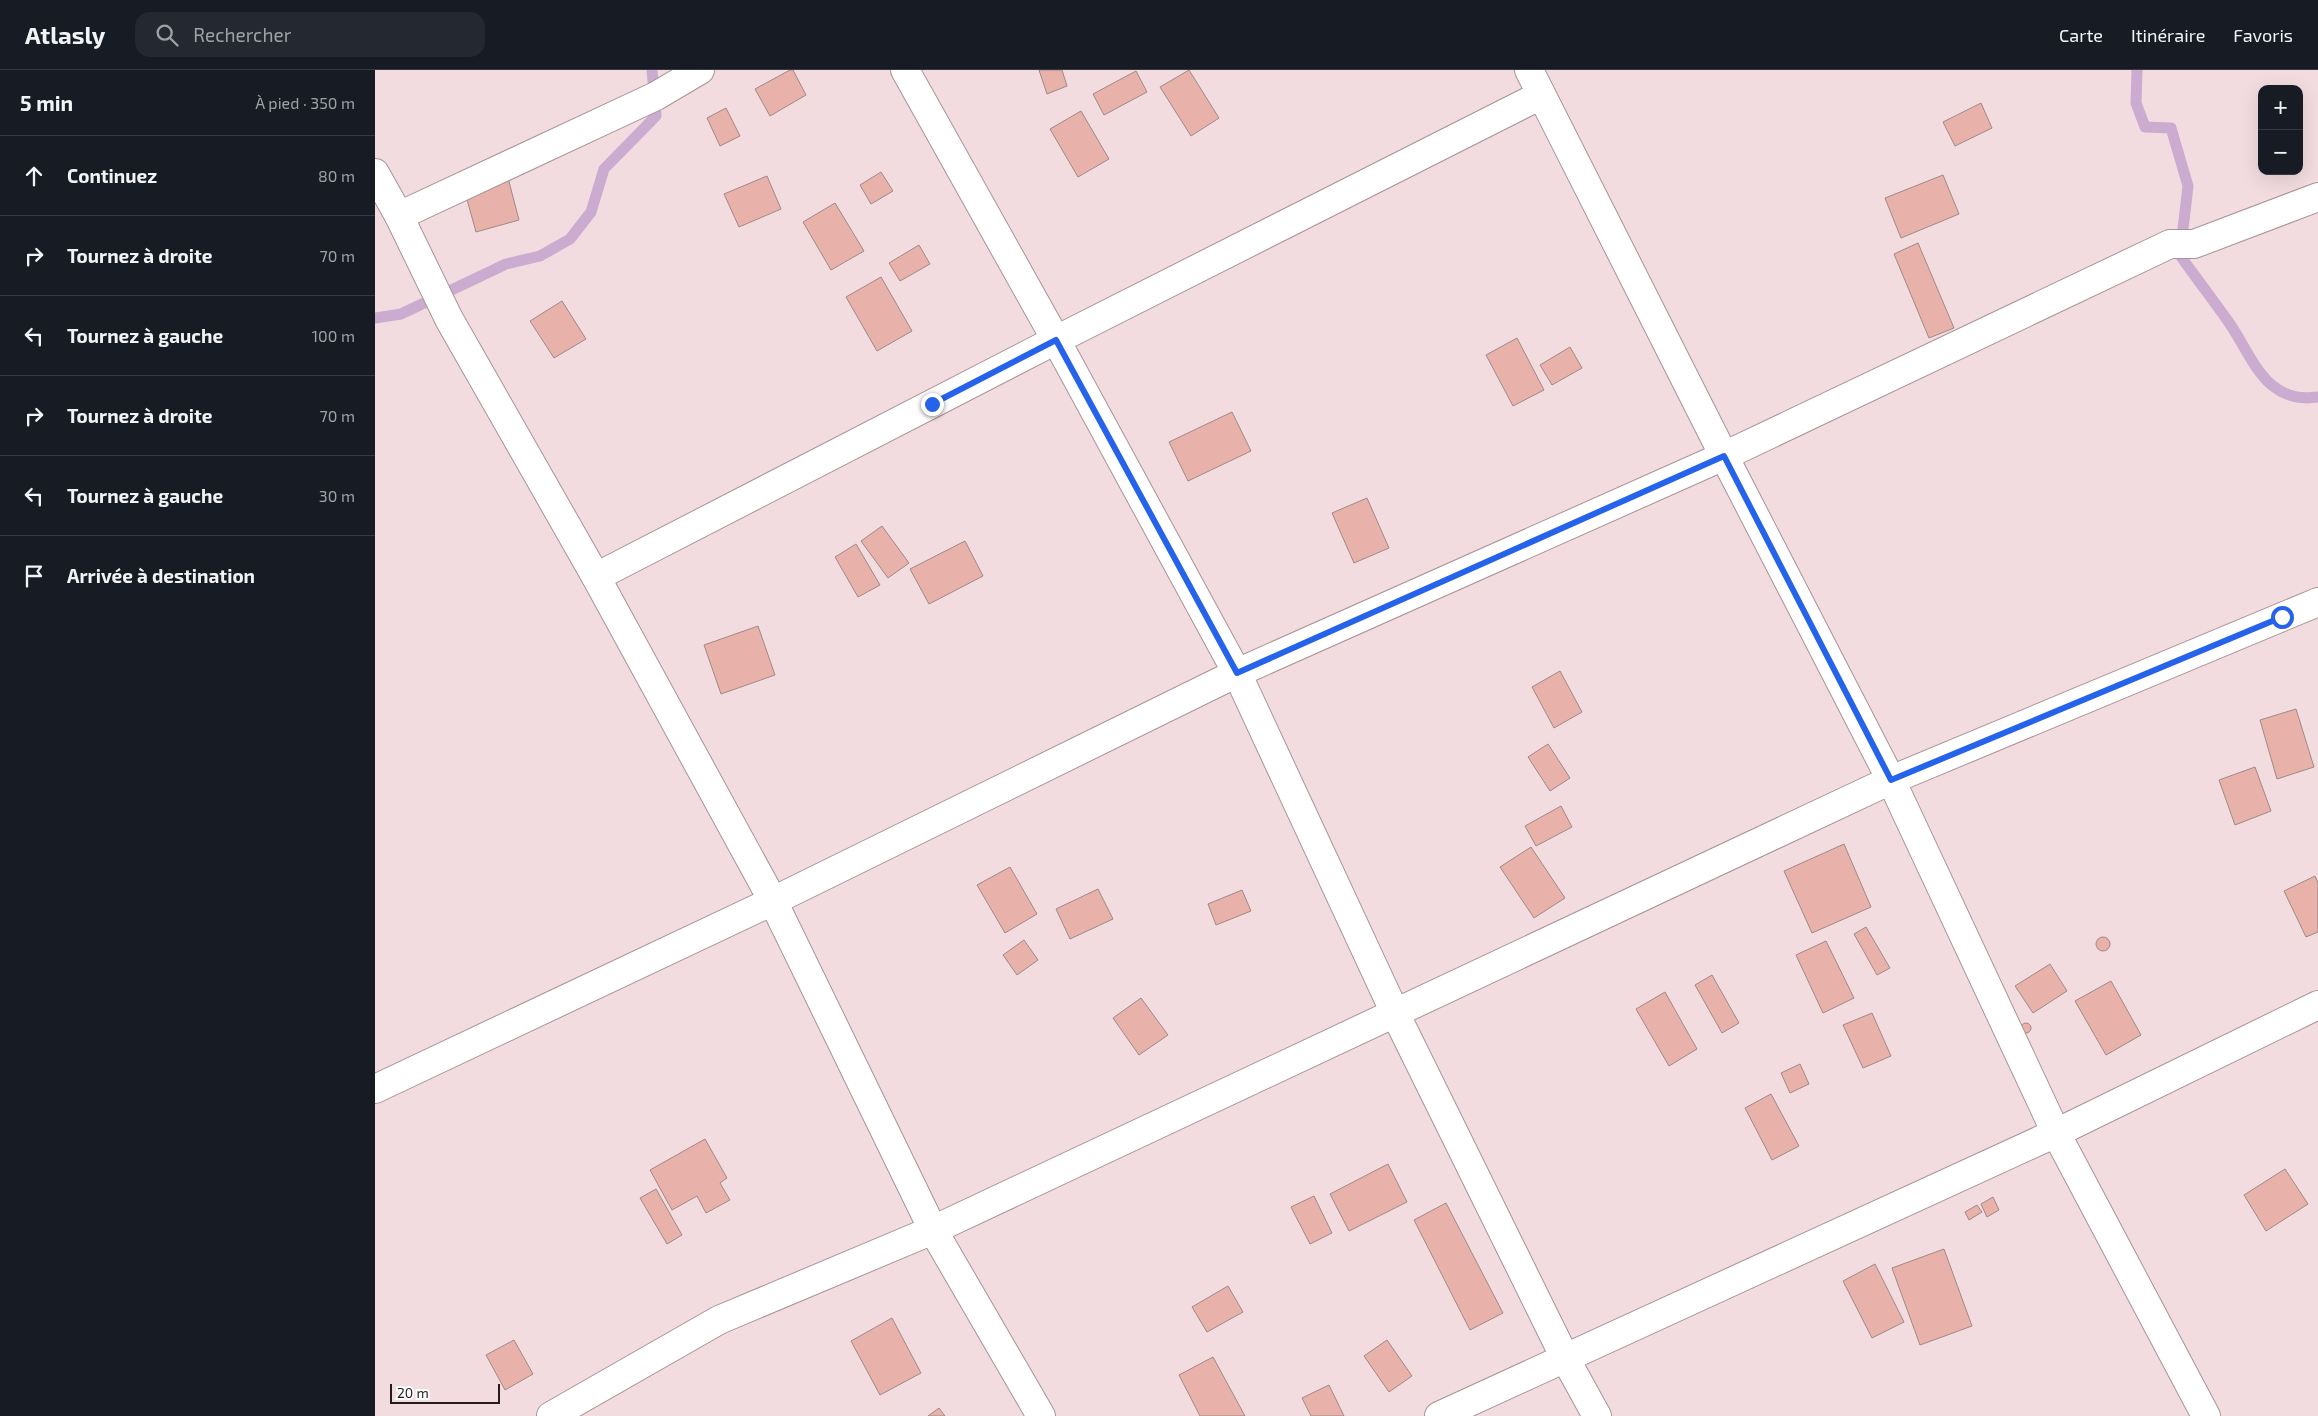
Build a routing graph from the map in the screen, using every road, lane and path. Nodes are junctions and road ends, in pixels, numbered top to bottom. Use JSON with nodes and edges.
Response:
{"nodes":[{"id":1,"x":700,"y":70,"type":"edge"},
{"id":2,"x":905,"y":70,"type":"edge"},
{"id":3,"x":1529,"y":70,"type":"edge"},
{"id":4,"x":1541,"y":95,"type":"junction"},
{"id":5,"x":375,"y":173,"type":"edge"},
{"id":6,"x":2318,"y":197,"type":"edge"},
{"id":7,"x":399,"y":216,"type":"junction"},
{"id":8,"x":1056,"y":340,"type":"junction"},
{"id":9,"x":1724,"y":456,"type":"junction"},
{"id":10,"x":596,"y":577,"type":"junction"},
{"id":11,"x":2318,"y":602,"type":"edge"},
{"id":12,"x":1237,"y":673,"type":"junction"},
{"id":13,"x":1891,"y":780,"type":"junction"},
{"id":14,"x":773,"y":901,"type":"junction"},
{"id":15,"x":2318,"y":1005,"type":"edge"},
{"id":16,"x":1395,"y":1013,"type":"junction"},
{"id":17,"x":375,"y":1089,"type":"edge"},
{"id":18,"x":2056,"y":1133,"type":"junction"},
{"id":19,"x":933,"y":1230,"type":"junction"},
{"id":20,"x":1565,"y":1358,"type":"junction"},
{"id":21,"x":551,"y":1416,"type":"edge"},
{"id":22,"x":1041,"y":1416,"type":"edge"},
{"id":23,"x":1439,"y":1416,"type":"edge"},
{"id":24,"x":1597,"y":1416,"type":"edge"},
{"id":25,"x":2206,"y":1416,"type":"edge"}],
"edges":[{"from":1,"to":7,"type":"street"},
{"from":2,"to":8,"type":"street"},
{"from":3,"to":4,"type":"street"},
{"from":4,"to":8,"type":"street"},
{"from":4,"to":9,"type":"street"},
{"from":5,"to":7,"type":"street"},
{"from":6,"to":9,"type":"street"},
{"from":7,"to":10,"type":"street"},
{"from":8,"to":10,"type":"street"},
{"from":8,"to":12,"type":"street"},
{"from":9,"to":12,"type":"street"},
{"from":9,"to":13,"type":"street"},
{"from":10,"to":14,"type":"street"},
{"from":11,"to":13,"type":"street"},
{"from":12,"to":14,"type":"street"},
{"from":12,"to":16,"type":"street"},
{"from":13,"to":16,"type":"street"},
{"from":13,"to":18,"type":"street"},
{"from":14,"to":17,"type":"street"},
{"from":14,"to":19,"type":"street"},
{"from":15,"to":18,"type":"street"},
{"from":16,"to":19,"type":"street"},
{"from":16,"to":20,"type":"street"},
{"from":18,"to":20,"type":"street"},
{"from":18,"to":25,"type":"street"},
{"from":19,"to":21,"type":"street"},
{"from":19,"to":22,"type":"street"},
{"from":20,"to":23,"type":"street"},
{"from":20,"to":24,"type":"street"}]}
